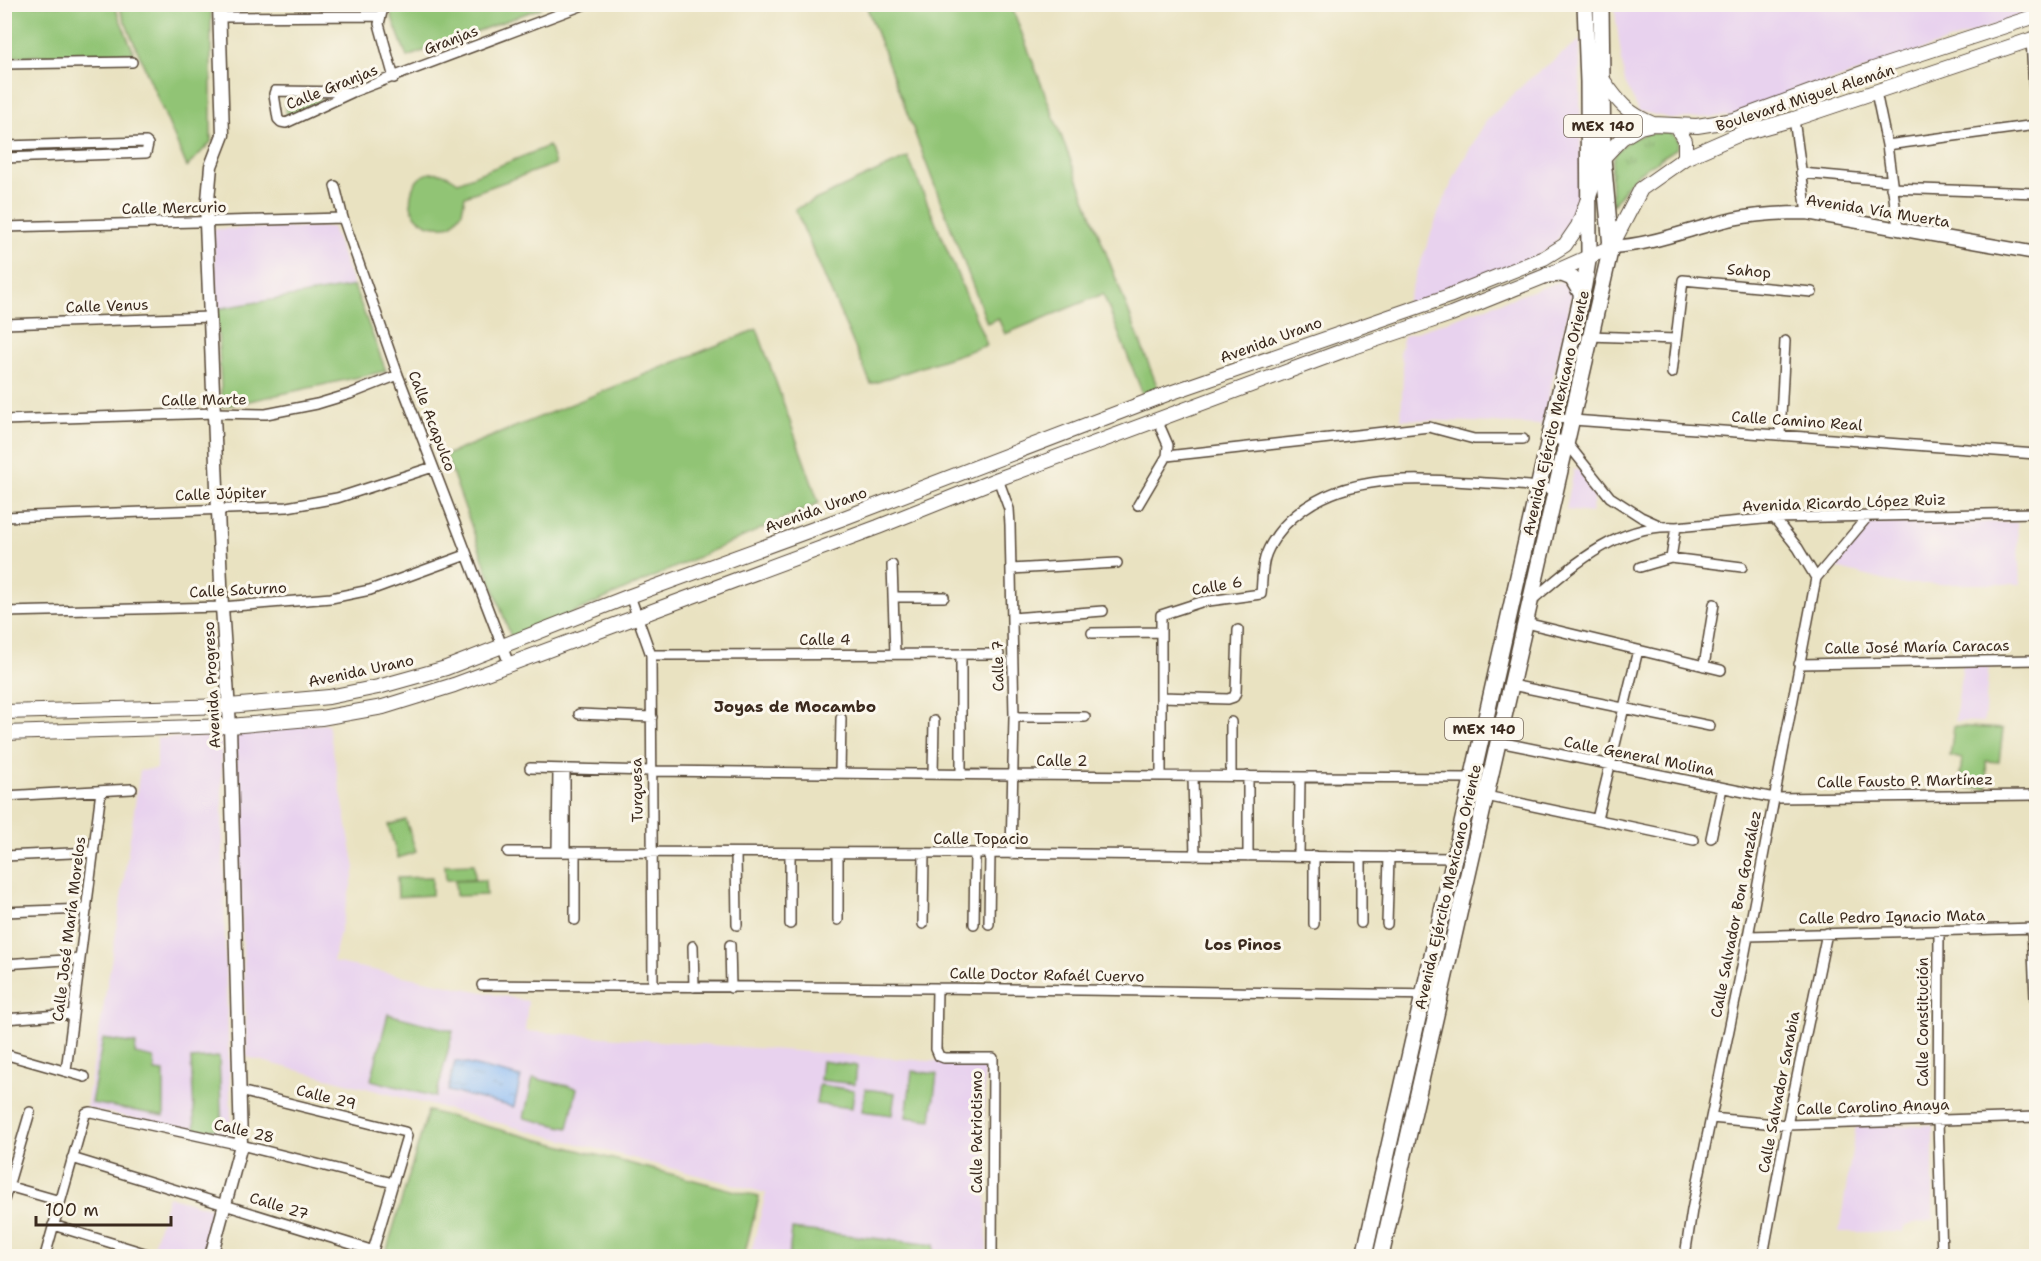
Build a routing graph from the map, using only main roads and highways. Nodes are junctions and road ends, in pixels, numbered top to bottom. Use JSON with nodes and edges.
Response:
{"nodes":[{"id":1,"x":1585,"y":4,"type":"edge"},
{"id":2,"x":1601,"y":4,"type":"edge"},
{"id":3,"x":2037,"y":16,"type":"edge"},
{"id":4,"x":2034,"y":39,"type":"edge"},
{"id":5,"x":1604,"y":80,"type":"junction"},
{"id":6,"x":1596,"y":103,"type":"junction"},
{"id":7,"x":1653,"y":124,"type":"junction"},
{"id":8,"x":1676,"y":126,"type":"junction"},
{"id":9,"x":1603,"y":158,"type":"junction"},
{"id":10,"x":1685,"y":158,"type":"junction"},
{"id":11,"x":1589,"y":199,"type":"junction"},
{"id":12,"x":1611,"y":247,"type":"junction"},
{"id":13,"x":1589,"y":255,"type":"junction"},
{"id":14,"x":1548,"y":275,"type":"junction"},
{"id":15,"x":1582,"y":296,"type":"junction"},
{"id":16,"x":1059,"y":435,"type":"junction"},
{"id":17,"x":1067,"y":454,"type":"junction"},
{"id":18,"x":4,"y":712,"type":"edge"},
{"id":19,"x":4,"y":733,"type":"edge"},
{"id":20,"x":1364,"y":1257,"type":"edge"},
{"id":21,"x":1381,"y":1257,"type":"edge"}],
"edges":[{"from":1,"to":6,"type":"main road","number":"MEX 140"},
{"from":2,"to":5,"type":"main road","number":"MEX 140"},
{"from":3,"to":8,"type":"main road","name":"Boulevard Miguel Alemán"},
{"from":4,"to":10,"type":"main road","name":"Boulevard Miguel Alemán"},
{"from":5,"to":6,"type":"main road","number":"MEX 140"},
{"from":5,"to":7,"type":"main road"},
{"from":6,"to":9,"type":"main road","number":"MEX 140"},
{"from":6,"to":11,"type":"main road","number":"MEX 140"},
{"from":7,"to":8,"type":"main road","name":"Boulevard Miguel Alemán"},
{"from":7,"to":9,"type":"main road","name":"Boulevard Miguel Alemán"},
{"from":8,"to":10,"type":"main road"},
{"from":9,"to":11,"type":"main road","name":"Boulevard Miguel Alemán"},
{"from":9,"to":12,"type":"main road","number":"MEX 140"},
{"from":10,"to":12,"type":"main road","name":"Boulevard Miguel Alemán"},
{"from":11,"to":13,"type":"main road","name":"Avenida Ejército Mexicano Oriente","number":"MEX 140"},
{"from":11,"to":16,"type":"main road","name":"Avenida Urano"},
{"from":12,"to":13,"type":"main road"},
{"from":12,"to":21,"type":"main road","name":"Avenida Ejército Mexicano Oriente","number":"MEX 140"},
{"from":13,"to":14,"type":"main road"},
{"from":13,"to":15,"type":"main road","name":"Avenida Ejército Mexicano Oriente","number":"MEX 140"},
{"from":14,"to":15,"type":"main road"},
{"from":14,"to":17,"type":"main road"},
{"from":15,"to":20,"type":"main road","name":"Avenida Ejército Mexicano Oriente","number":"MEX 140"},
{"from":16,"to":17,"type":"main road"},
{"from":16,"to":18,"type":"main road","name":"Avenida Urano"},
{"from":17,"to":19,"type":"main road"}]}
